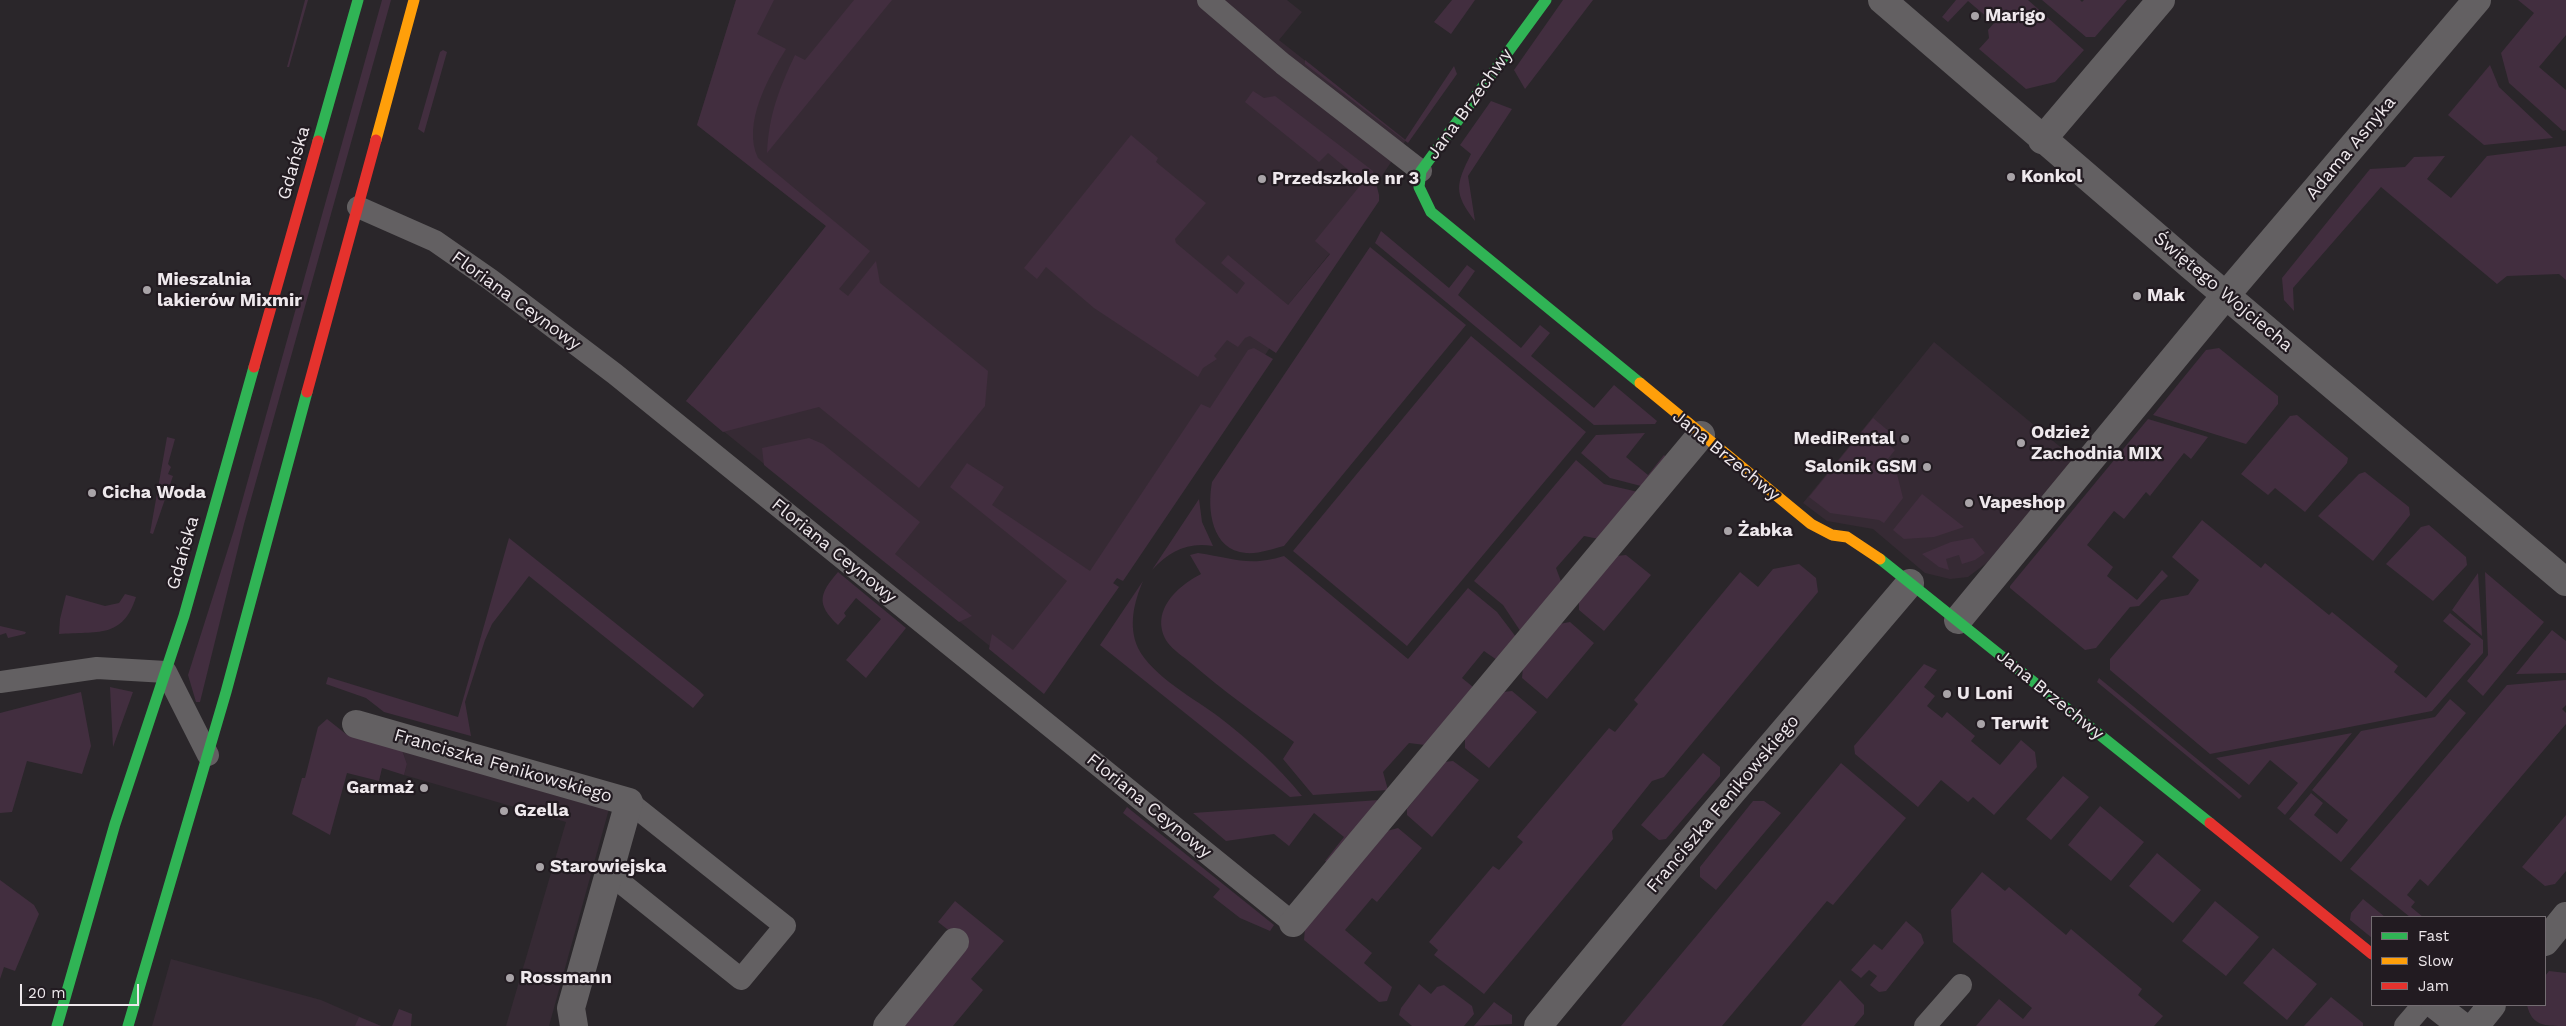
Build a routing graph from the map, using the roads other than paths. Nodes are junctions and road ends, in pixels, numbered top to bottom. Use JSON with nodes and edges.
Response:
{"nodes":[{"id":1,"x":358,"y":0,"type":"edge"},
{"id":2,"x":414,"y":0,"type":"edge"},
{"id":3,"x":1208,"y":0,"type":"edge"},
{"id":4,"x":1546,"y":0,"type":"edge"},
{"id":5,"x":1882,"y":0,"type":"edge"},
{"id":6,"x":2161,"y":0,"type":"edge"},
{"id":7,"x":2477,"y":0,"type":"edge"},
{"id":8,"x":2042,"y":140,"type":"junction"},
{"id":9,"x":1421,"y":171,"type":"junction"},
{"id":10,"x":358,"y":207,"type":"junction"},
{"id":11,"x":2226,"y":295,"type":"junction"},
{"id":12,"x":1702,"y":435,"type":"junction"},
{"id":13,"x":2566,"y":582,"type":"edge"},
{"id":14,"x":1910,"y":583,"type":"junction"},
{"id":15,"x":1958,"y":620,"type":"junction"},
{"id":16,"x":166,"y":672,"type":"junction"},
{"id":17,"x":0,"y":682,"type":"edge"},
{"id":18,"x":356,"y":724,"type":"dead end"},
{"id":19,"x":208,"y":755,"type":"junction"},
{"id":20,"x":629,"y":802,"type":"junction"},
{"id":21,"x":610,"y":874,"type":"junction"},
{"id":22,"x":2566,"y":916,"type":"edge"},
{"id":23,"x":1293,"y":923,"type":"joint"},
{"id":24,"x":2546,"y":941,"type":"edge"},
{"id":25,"x":955,"y":942,"type":"dead end"},
{"id":26,"x":2371,"y":953,"type":"edge"},
{"id":27,"x":1961,"y":985,"type":"dead end"},
{"id":28,"x":2422,"y":1006,"type":"edge"},
{"id":29,"x":2436,"y":1006,"type":"edge"},
{"id":30,"x":2491,"y":1006,"type":"edge"},
{"id":31,"x":57,"y":1026,"type":"edge"},
{"id":32,"x":128,"y":1026,"type":"edge"},
{"id":33,"x":574,"y":1026,"type":"edge"},
{"id":34,"x":887,"y":1026,"type":"edge"},
{"id":35,"x":1538,"y":1026,"type":"edge"},
{"id":36,"x":1925,"y":1026,"type":"edge"},
{"id":37,"x":2405,"y":1026,"type":"edge"},
{"id":38,"x":2462,"y":1026,"type":"edge"},
{"id":39,"x":2475,"y":1026,"type":"edge"}],
"edges":[{"from":1,"to":16,"type":"main road","name":"Gdańska"},
{"from":2,"to":10,"type":"main road"},
{"from":3,"to":9,"type":"lane"},
{"from":4,"to":9,"type":"main road","name":"Jana Brzechwy"},
{"from":5,"to":8,"type":"street","name":"Świętego Wojciecha"},
{"from":6,"to":8,"type":"street"},
{"from":7,"to":11,"type":"street","name":"Adama Asnyka"},
{"from":8,"to":11,"type":"street","name":"Świętego Wojciecha"},
{"from":9,"to":12,"type":"main road","name":"Jana Brzechwy"},
{"from":10,"to":19,"type":"main road"},
{"from":10,"to":23,"type":"lane","name":"Floriana Ceynowy"},
{"from":11,"to":13,"type":"street","name":"Świętego Wojciecha"},
{"from":11,"to":15,"type":"street","name":"Adama Asnyka"},
{"from":12,"to":14,"type":"main road","name":"Jana Brzechwy"},
{"from":12,"to":23,"type":"street"},
{"from":14,"to":15,"type":"main road","name":"Jana Brzechwy"},
{"from":14,"to":35,"type":"street","name":"Franciszka Fenikowskiego"},
{"from":15,"to":26,"type":"main road","name":"Jana Brzechwy"},
{"from":16,"to":17,"type":"lane"},
{"from":16,"to":19,"type":"lane"},
{"from":16,"to":31,"type":"main road","name":"Gdańska"},
{"from":18,"to":20,"type":"street","name":"Franciszka Fenikowskiego"},
{"from":19,"to":32,"type":"main road"},
{"from":20,"to":21,"type":"street","name":"Franciszka Fenikowskiego"},
{"from":20,"to":21,"type":"lane"},
{"from":21,"to":33,"type":"street","name":"Franciszka Fenikowskiego"},
{"from":22,"to":24,"type":"street"},
{"from":25,"to":34,"type":"street"},
{"from":27,"to":36,"type":"lane"},
{"from":28,"to":37,"type":"lane"},
{"from":29,"to":38,"type":"street"},
{"from":30,"to":39,"type":"street"}]}
